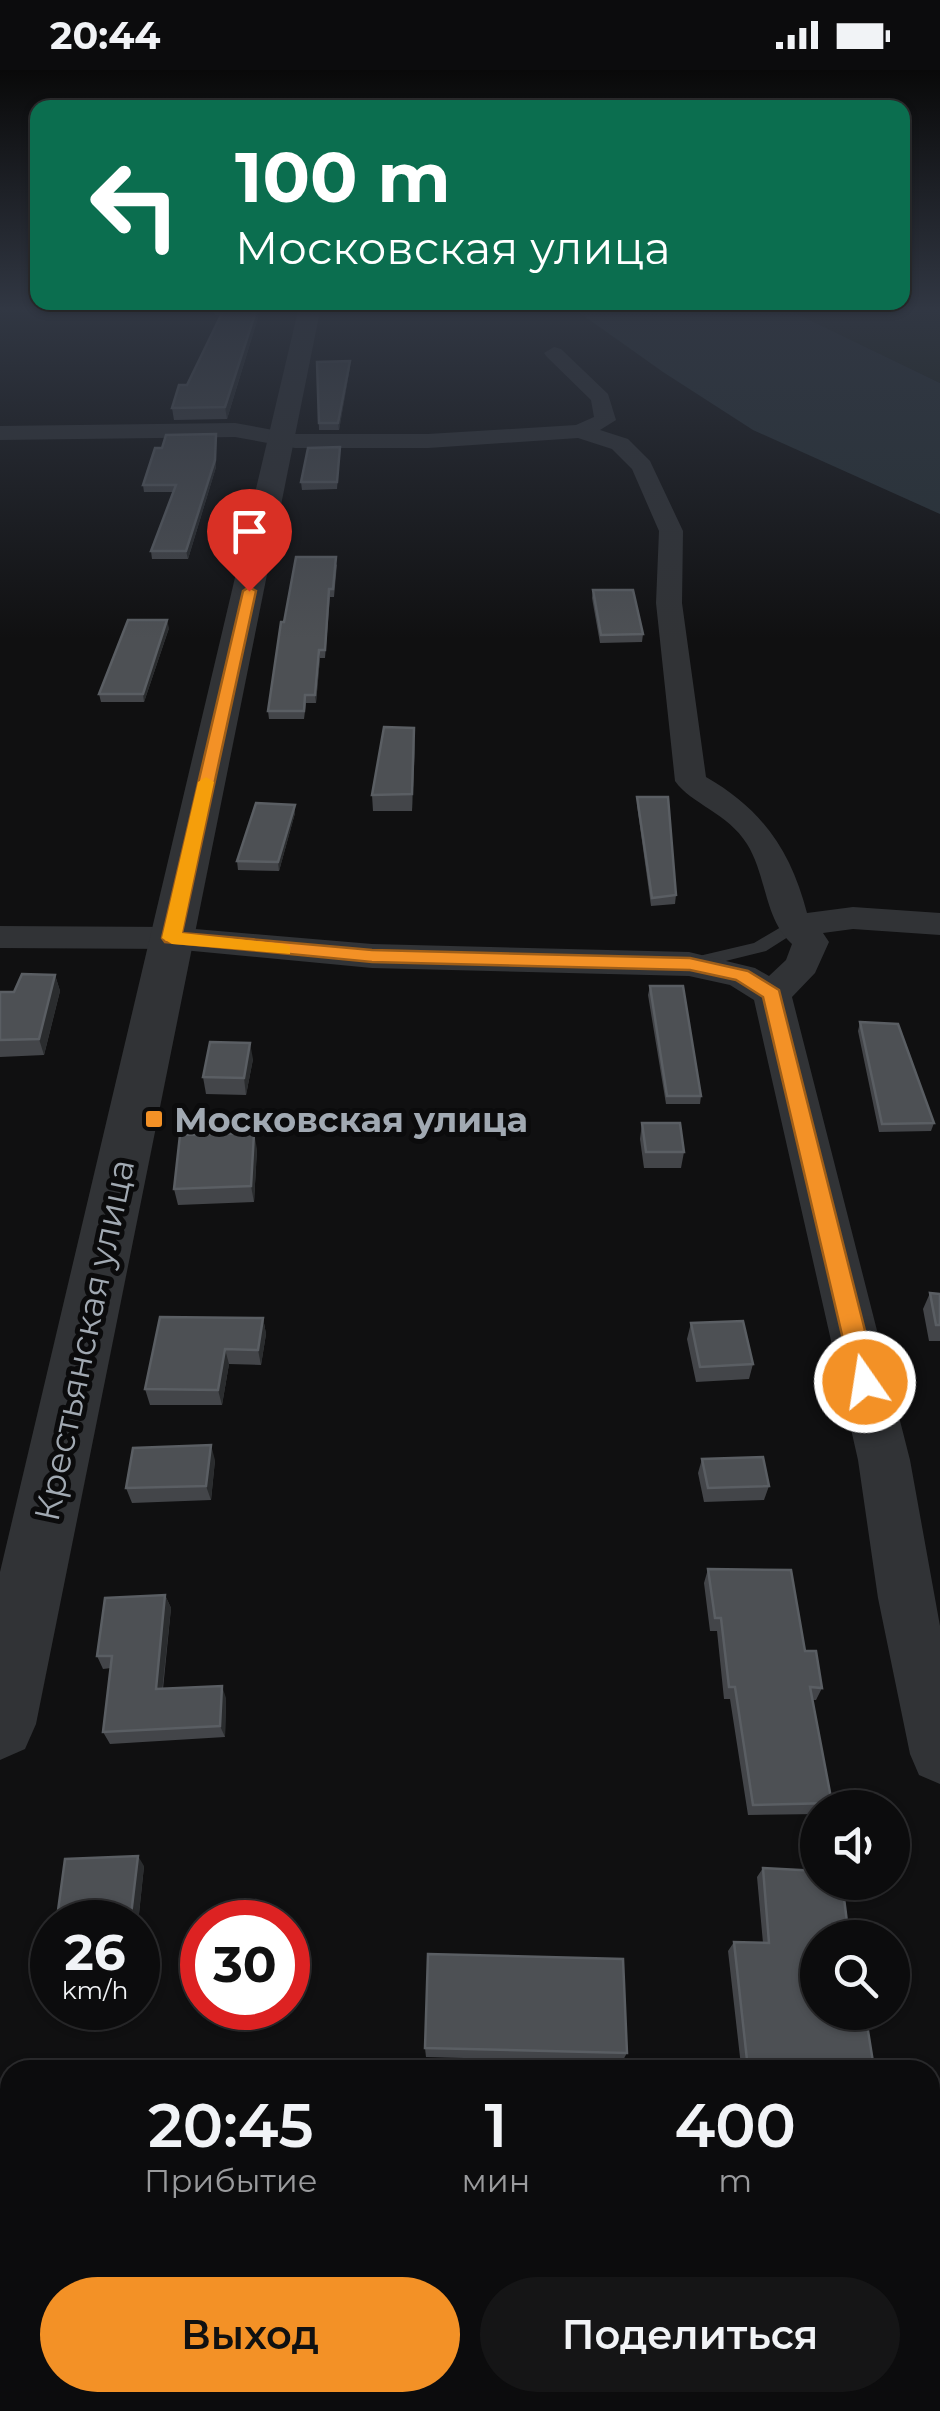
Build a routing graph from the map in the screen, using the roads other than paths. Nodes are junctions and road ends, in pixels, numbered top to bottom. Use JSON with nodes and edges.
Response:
{"nodes":[{"id":1,"x":287,"y":420,"type":"edge"},
{"id":2,"x":604,"y":420,"type":"edge"},
{"id":3,"x":580,"y":431,"type":"junction"},
{"id":4,"x":0,"y":433,"type":"edge"},
{"id":5,"x":284,"y":437,"type":"junction"},
{"id":6,"x":940,"y":924,"type":"edge"},
{"id":7,"x":793,"y":926,"type":"junction"},
{"id":8,"x":0,"y":938,"type":"edge"},
{"id":9,"x":172,"y":938,"type":"junction"},
{"id":10,"x":690,"y":964,"type":"junction"},
{"id":11,"x":772,"y":994,"type":"junction"},
{"id":12,"x":0,"y":1724,"type":"edge"},
{"id":13,"x":940,"y":1754,"type":"edge"}],
"edges":[{"from":1,"to":5,"type":"street","name":"Крестьянская улица"},
{"from":2,"to":3,"type":"street"},
{"from":3,"to":5,"type":"street"},
{"from":3,"to":7,"type":"street"},
{"from":4,"to":5,"type":"street"},
{"from":5,"to":9,"type":"street","name":"Крестьянская улица"},
{"from":6,"to":7,"type":"street"},
{"from":7,"to":10,"type":"lane"},
{"from":7,"to":11,"type":"street"},
{"from":8,"to":9,"type":"street"},
{"from":9,"to":10,"type":"street"},
{"from":9,"to":12,"type":"street","name":"Крестьянская улица"},
{"from":10,"to":11,"type":"street"},
{"from":11,"to":13,"type":"street"}]}
